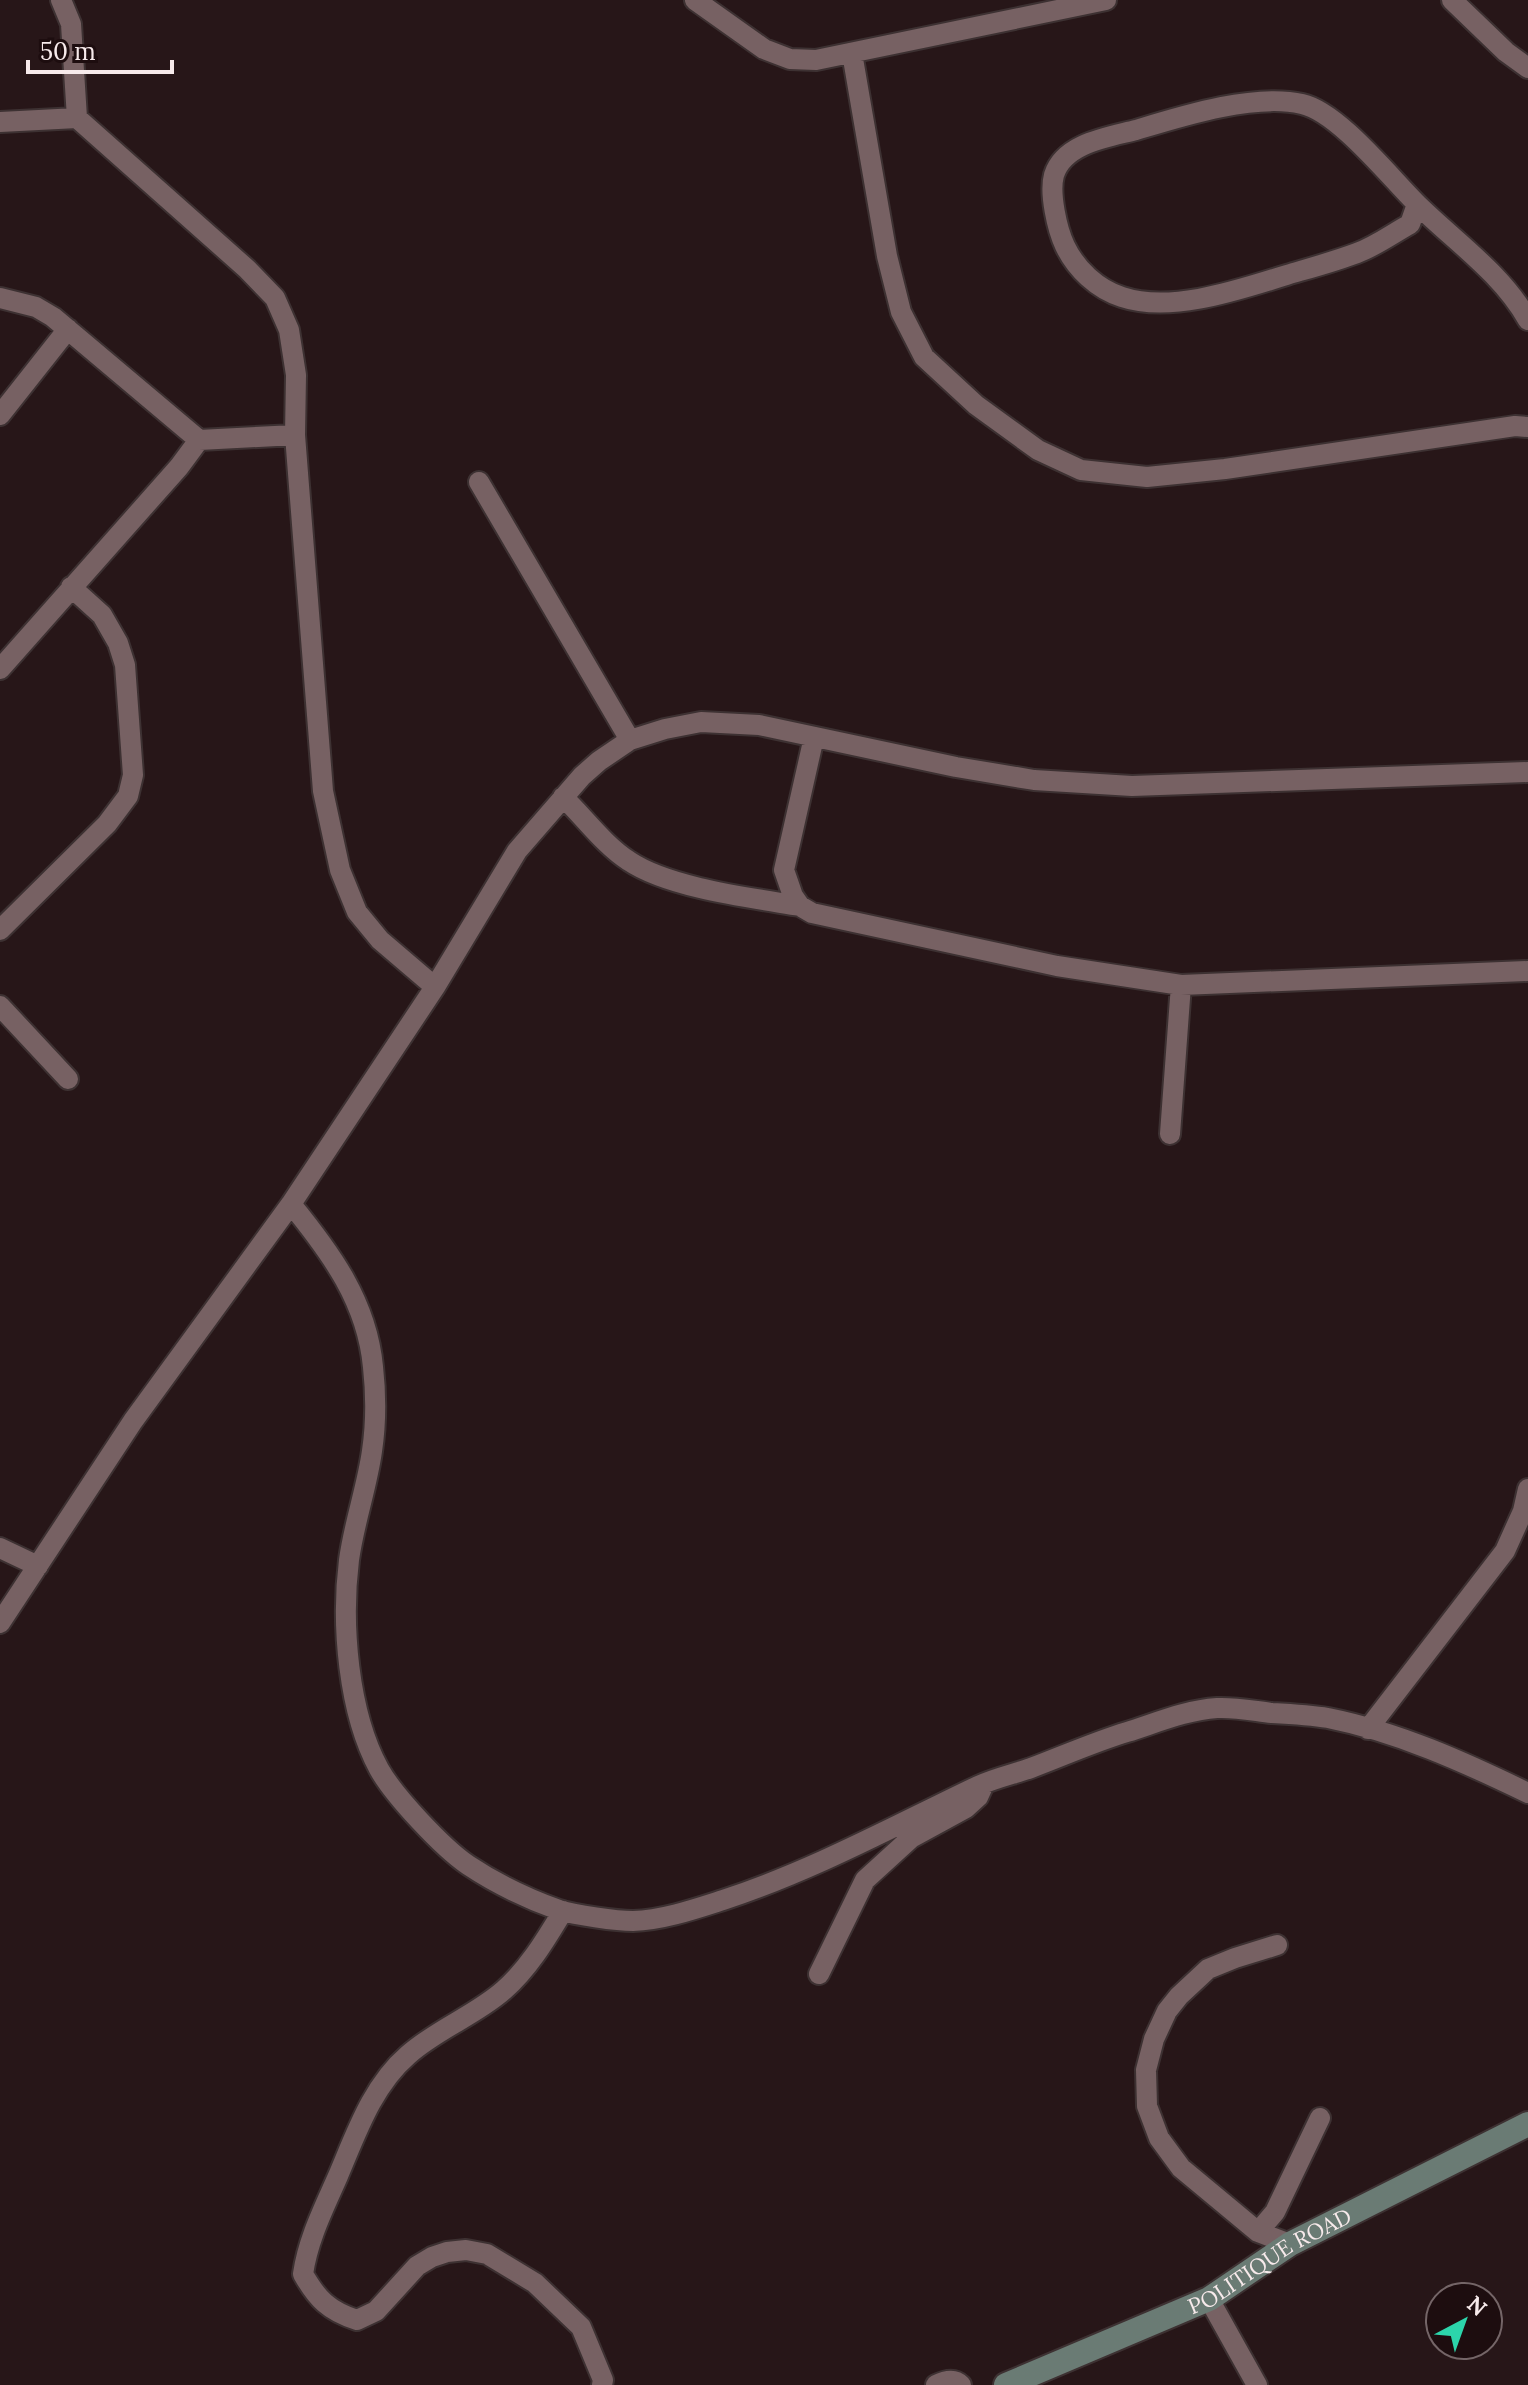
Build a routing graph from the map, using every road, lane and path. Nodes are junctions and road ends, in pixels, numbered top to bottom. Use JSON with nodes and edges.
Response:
{"nodes":[{"id":1,"x":61,"y":0,"type":"edge"},
{"id":2,"x":695,"y":0,"type":"edge"},
{"id":3,"x":1106,"y":0,"type":"edge"},
{"id":4,"x":1452,"y":0,"type":"edge"},
{"id":5,"x":852,"y":53,"type":"junction"},
{"id":6,"x":1528,"y":68,"type":"edge"},
{"id":7,"x":77,"y":118,"type":"junction"},
{"id":8,"x":0,"y":122,"type":"edge"},
{"id":9,"x":1417,"y":204,"type":"junction"},
{"id":10,"x":0,"y":298,"type":"edge"},
{"id":11,"x":1528,"y":320,"type":"edge"},
{"id":12,"x":68,"y":329,"type":"junction"},
{"id":13,"x":0,"y":415,"type":"edge"},
{"id":14,"x":1528,"y":427,"type":"edge"},
{"id":15,"x":295,"y":435,"type":"junction"},
{"id":16,"x":199,"y":440,"type":"junction"},
{"id":17,"x":479,"y":482,"type":"dead end"},
{"id":18,"x":71,"y":587,"type":"junction"},
{"id":19,"x":0,"y":669,"type":"edge"},
{"id":20,"x":814,"y":737,"type":"junction"},
{"id":21,"x":630,"y":740,"type":"junction"},
{"id":22,"x":1528,"y":772,"type":"edge"},
{"id":23,"x":563,"y":797,"type":"junction"},
{"id":24,"x":800,"y":906,"type":"junction"},
{"id":25,"x":0,"y":930,"type":"edge"},
{"id":26,"x":1528,"y":971,"type":"edge"},
{"id":27,"x":1181,"y":985,"type":"junction"},
{"id":28,"x":435,"y":987,"type":"junction"},
{"id":29,"x":0,"y":1006,"type":"edge"},
{"id":30,"x":68,"y":1079,"type":"dead end"},
{"id":31,"x":1170,"y":1134,"type":"dead end"},
{"id":32,"x":291,"y":1204,"type":"junction"},
{"id":33,"x":1528,"y":1489,"type":"edge"},
{"id":34,"x":0,"y":1548,"type":"edge"},
{"id":35,"x":38,"y":1566,"type":"junction"},
{"id":36,"x":0,"y":1623,"type":"edge"},
{"id":37,"x":1368,"y":1729,"type":"junction"},
{"id":38,"x":985,"y":1783,"type":"junction"},
{"id":39,"x":1528,"y":1793,"type":"edge"},
{"id":40,"x":563,"y":1911,"type":"junction"},
{"id":41,"x":1277,"y":1945,"type":"dead end"},
{"id":42,"x":819,"y":1974,"type":"dead end"},
{"id":43,"x":1320,"y":2118,"type":"dead end"},
{"id":44,"x":1528,"y":2124,"type":"edge"},
{"id":45,"x":1258,"y":2232,"type":"junction"},
{"id":46,"x":1290,"y":2244,"type":"junction"},
{"id":47,"x":1209,"y":2299,"type":"junction"},
{"id":48,"x":602,"y":2385,"type":"edge"},
{"id":49,"x":936,"y":2385,"type":"edge"},
{"id":50,"x":961,"y":2385,"type":"edge"},
{"id":51,"x":1006,"y":2385,"type":"edge"},
{"id":52,"x":1257,"y":2385,"type":"edge"}],
"edges":[{"from":1,"to":7,"type":"street"},
{"from":2,"to":5,"type":"street"},
{"from":3,"to":5,"type":"street"},
{"from":4,"to":6,"type":"street"},
{"from":5,"to":14,"type":"street"},
{"from":7,"to":8,"type":"street"},
{"from":7,"to":15,"type":"street"},
{"from":9,"to":9,"type":"street"},
{"from":9,"to":11,"type":"street"},
{"from":10,"to":12,"type":"street"},
{"from":12,"to":13,"type":"street"},
{"from":12,"to":16,"type":"street"},
{"from":15,"to":16,"type":"street"},
{"from":15,"to":28,"type":"street"},
{"from":16,"to":18,"type":"street"},
{"from":17,"to":21,"type":"street"},
{"from":18,"to":19,"type":"street"},
{"from":18,"to":25,"type":"street"},
{"from":20,"to":21,"type":"street"},
{"from":20,"to":22,"type":"street"},
{"from":20,"to":24,"type":"street"},
{"from":21,"to":23,"type":"street"},
{"from":23,"to":24,"type":"street"},
{"from":23,"to":28,"type":"street"},
{"from":24,"to":27,"type":"street"},
{"from":26,"to":27,"type":"street"},
{"from":27,"to":31,"type":"street"},
{"from":28,"to":32,"type":"street"},
{"from":29,"to":30,"type":"street"},
{"from":32,"to":35,"type":"street"},
{"from":32,"to":40,"type":"street"},
{"from":33,"to":37,"type":"street"},
{"from":34,"to":35,"type":"street"},
{"from":35,"to":36,"type":"street"},
{"from":37,"to":38,"type":"street"},
{"from":37,"to":39,"type":"street"},
{"from":38,"to":40,"type":"street"},
{"from":38,"to":42,"type":"street"},
{"from":40,"to":48,"type":"street"},
{"from":41,"to":45,"type":"street"},
{"from":43,"to":45,"type":"street"},
{"from":44,"to":46,"type":"street","name":"POLITIQUE ROAD"},
{"from":45,"to":46,"type":"street"},
{"from":46,"to":47,"type":"street","name":"POLITIQUE ROAD"},
{"from":47,"to":51,"type":"street","name":"POLITIQUE ROAD"},
{"from":47,"to":52,"type":"street"},
{"from":49,"to":50,"type":"street"}]}
